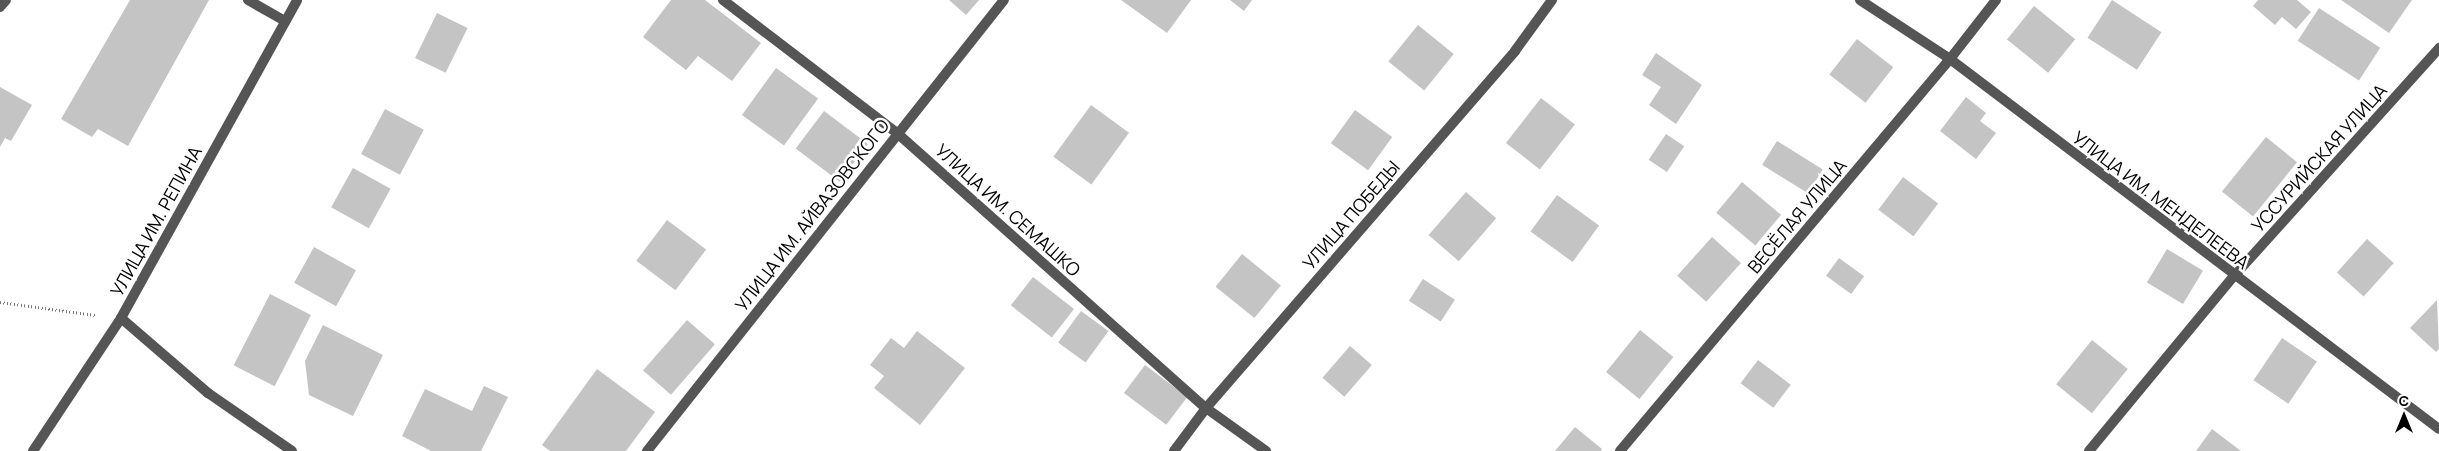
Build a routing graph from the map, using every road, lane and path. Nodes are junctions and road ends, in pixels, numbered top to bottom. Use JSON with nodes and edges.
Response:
{"nodes":[{"id":1,"x":6,"y":0,"type":"edge"},
{"id":2,"x":248,"y":0,"type":"edge"},
{"id":3,"x":297,"y":0,"type":"edge"},
{"id":4,"x":723,"y":0,"type":"edge"},
{"id":5,"x":1004,"y":0,"type":"edge"},
{"id":6,"x":1552,"y":0,"type":"edge"},
{"id":7,"x":1860,"y":0,"type":"edge"},
{"id":8,"x":1996,"y":0,"type":"edge"},
{"id":9,"x":0,"y":7,"type":"edge"},
{"id":10,"x":285,"y":22,"type":"junction"},
{"id":11,"x":2439,"y":48,"type":"edge"},
{"id":12,"x":1950,"y":59,"type":"junction"},
{"id":13,"x":897,"y":133,"type":"junction"},
{"id":14,"x":2234,"y":276,"type":"junction"},
{"id":15,"x":0,"y":302,"type":"edge"},
{"id":16,"x":121,"y":318,"type":"junction"},
{"id":17,"x":1206,"y":408,"type":"junction"},
{"id":18,"x":2439,"y":429,"type":"edge"},
{"id":19,"x":33,"y":451,"type":"edge"},
{"id":20,"x":292,"y":451,"type":"edge"},
{"id":21,"x":647,"y":451,"type":"edge"},
{"id":22,"x":1174,"y":451,"type":"edge"},
{"id":23,"x":1266,"y":451,"type":"edge"},
{"id":24,"x":1620,"y":451,"type":"edge"},
{"id":25,"x":2089,"y":451,"type":"edge"}],
"edges":[{"from":1,"to":9,"type":"street"},
{"from":2,"to":10,"type":"street"},
{"from":3,"to":10,"type":"street","name":"УЛИЦА ИМ. РЕПИНА"},
{"from":4,"to":13,"type":"street","name":"УЛИЦА ИМ. СЕМАШКО"},
{"from":5,"to":13,"type":"street","name":"УЛИЦА ИМ. АЙВАЗОВСКОГО"},
{"from":6,"to":17,"type":"street","name":"УЛИЦА ПОБЕДЫ"},
{"from":7,"to":12,"type":"street","name":"УЛИЦА ИМ. МЕНДЕЛЕЕВА"},
{"from":8,"to":12,"type":"street","name":"ВЕСЁЛАЯ УЛИЦА"},
{"from":10,"to":16,"type":"street","name":"УЛИЦА ИМ. РЕПИНА"},
{"from":11,"to":14,"type":"street","name":"УССУРИЙСКАЯ УЛИЦА"},
{"from":12,"to":14,"type":"street","name":"УЛИЦА ИМ. МЕНДЕЛЕЕВА"},
{"from":12,"to":24,"type":"street","name":"ВЕСЁЛАЯ УЛИЦА"},
{"from":13,"to":17,"type":"street","name":"УЛИЦА ИМ. СЕМАШКО"},
{"from":13,"to":21,"type":"street","name":"УЛИЦА ИМ. АЙВАЗОВСКОГО"},
{"from":14,"to":18,"type":"street","name":"УЛИЦА ИМ. МЕНДЕЛЕЕВА"},
{"from":14,"to":25,"type":"street","name":"УССУРИЙСКАЯ УЛИЦА"},
{"from":15,"to":16,"type":"path"},
{"from":16,"to":19,"type":"street","name":"УЛИЦА ИМ. РЕПИНА"},
{"from":16,"to":20,"type":"street"},
{"from":17,"to":22,"type":"street","name":"УЛИЦА ПОБЕДЫ"},
{"from":17,"to":23,"type":"street","name":"УЛИЦА ИМ. СЕМАШКО"}]}
